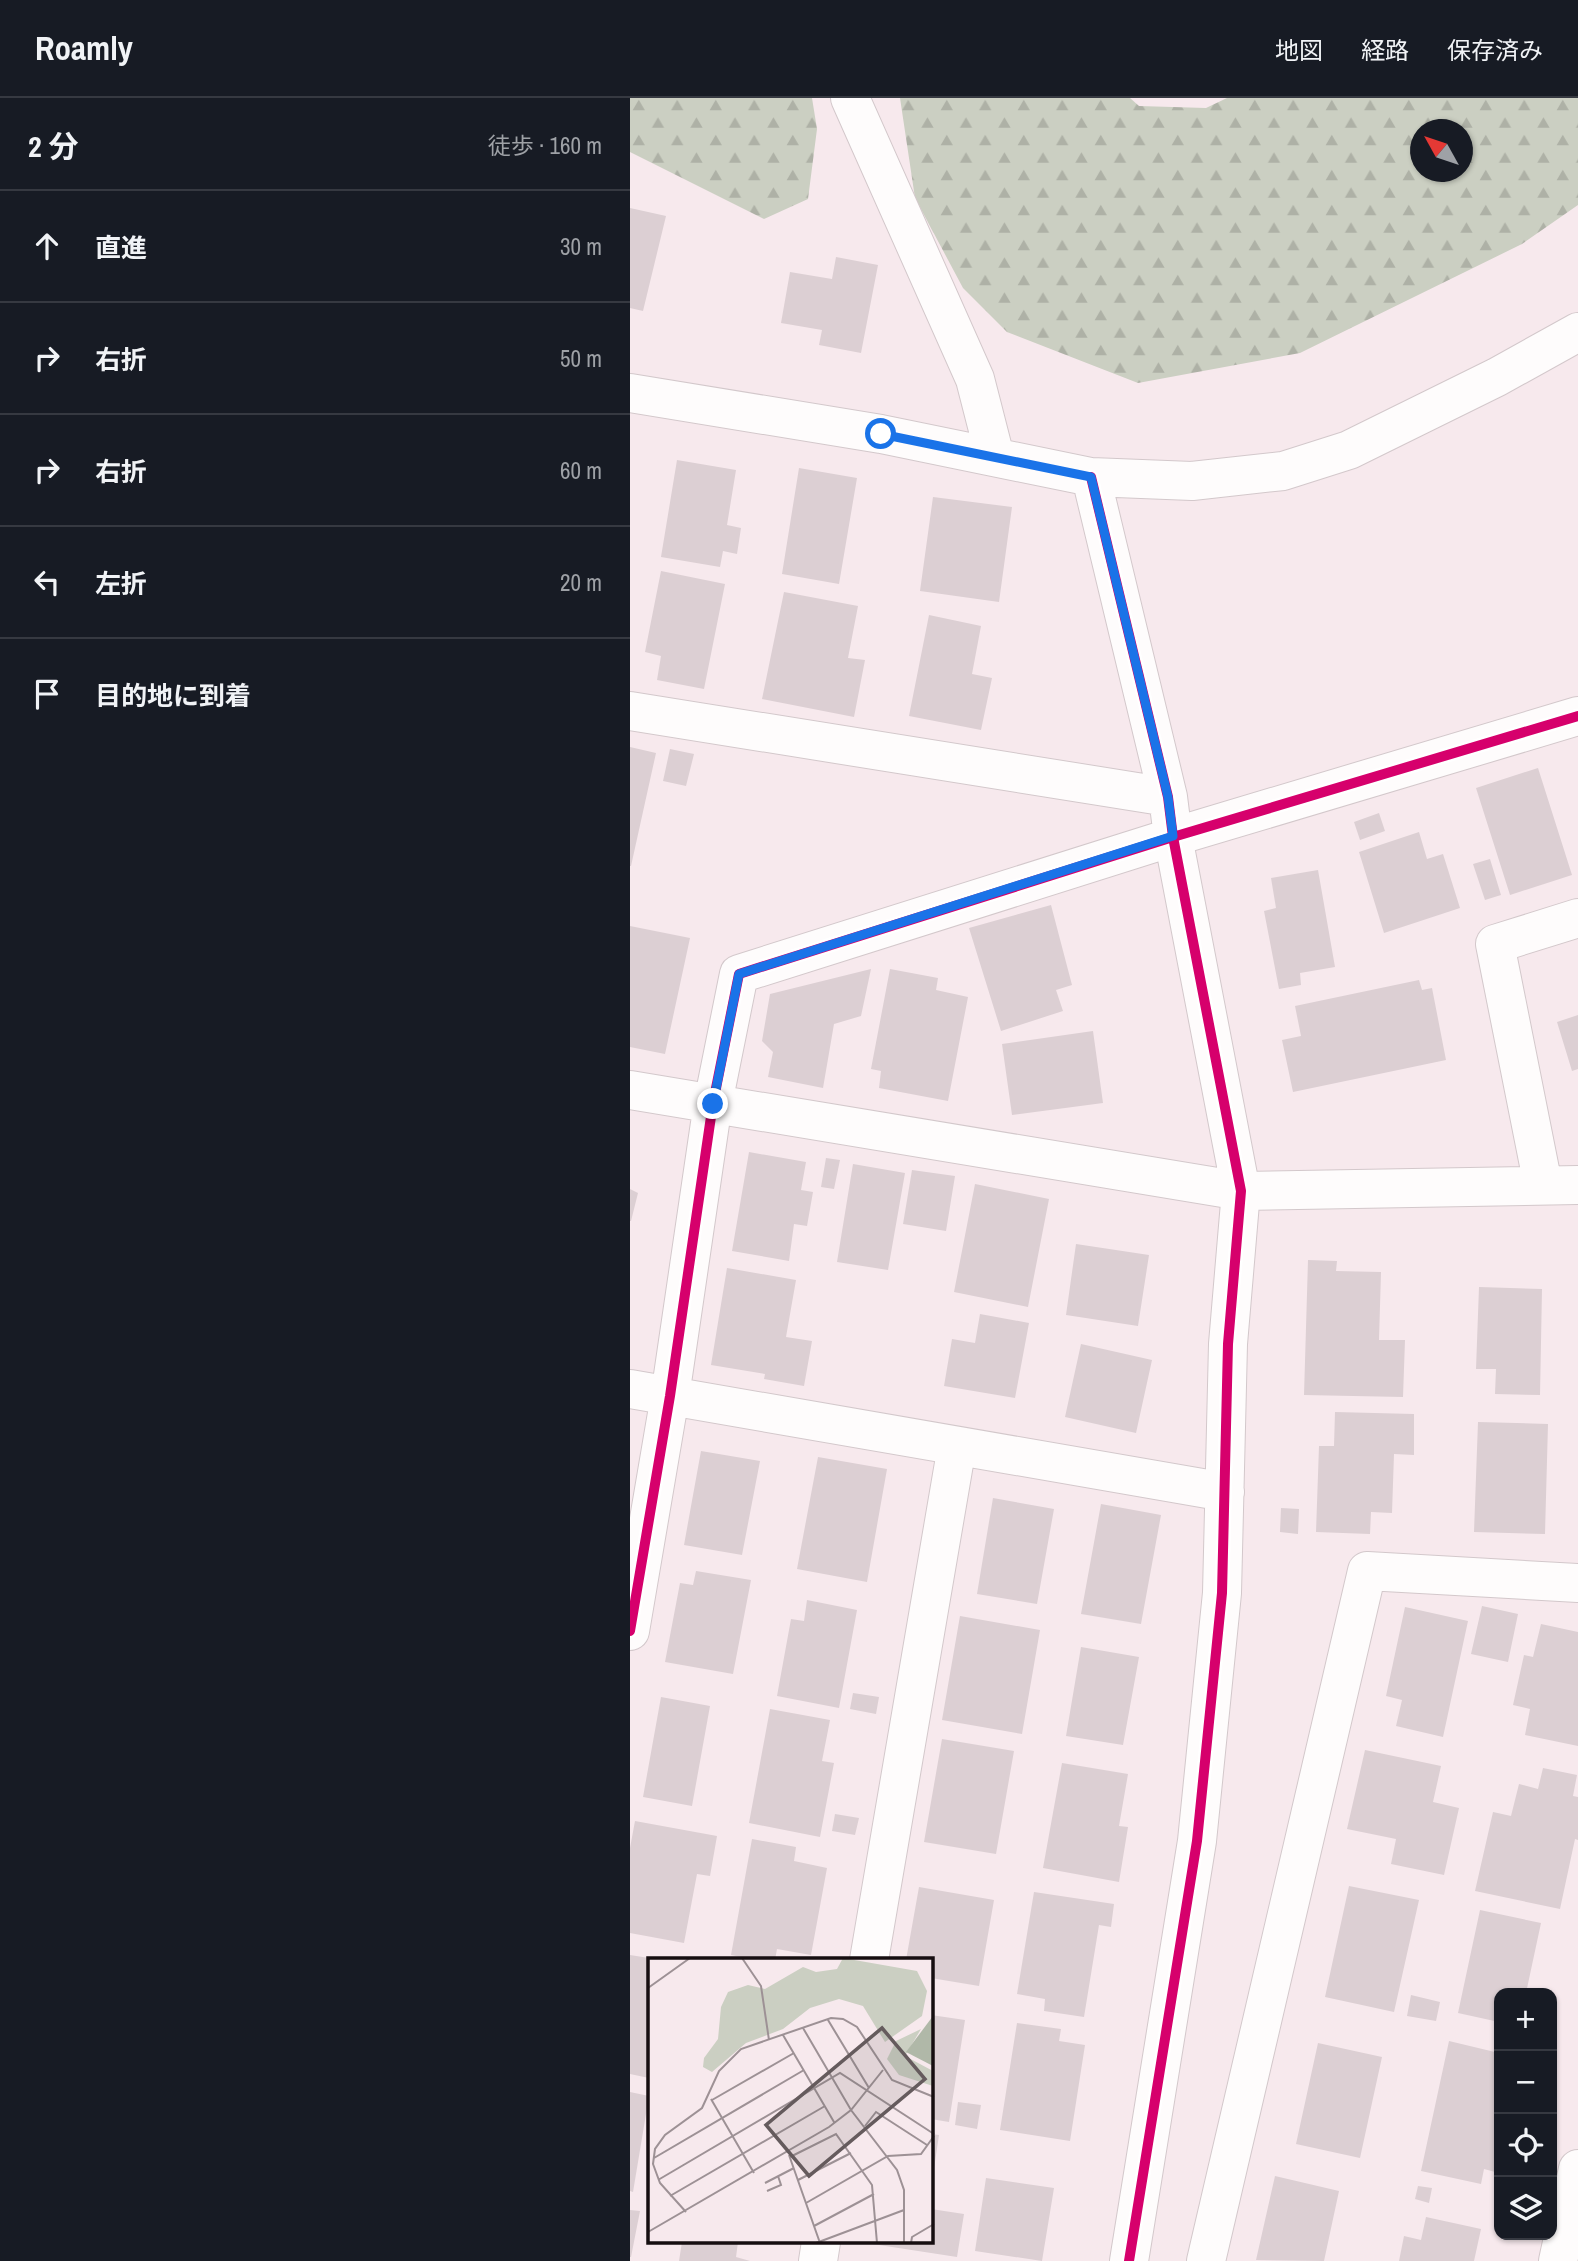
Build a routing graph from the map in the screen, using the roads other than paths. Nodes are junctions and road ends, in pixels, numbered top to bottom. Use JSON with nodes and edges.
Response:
{"nodes":[{"id":1,"x":850,"y":98,"type":"edge"},
{"id":2,"x":1578,"y":332,"type":"edge"},
{"id":3,"x":630,"y":393,"type":"edge"},
{"id":4,"x":995,"y":457,"type":"junction"},
{"id":5,"x":1091,"y":477,"type":"junction"},
{"id":6,"x":630,"y":710,"type":"edge"},
{"id":7,"x":1578,"y":716,"type":"edge"},
{"id":8,"x":1168,"y":797,"type":"junction"},
{"id":9,"x":1173,"y":836,"type":"junction"},
{"id":10,"x":1578,"y":918,"type":"edge"},
{"id":11,"x":630,"y":1090,"type":"edge"},
{"id":12,"x":713,"y":1104,"type":"junction"},
{"id":13,"x":1561,"y":1185,"type":"edge"},
{"id":14,"x":1241,"y":1191,"type":"junction"},
{"id":15,"x":630,"y":1389,"type":"edge"},
{"id":16,"x":670,"y":1396,"type":"junction"},
{"id":17,"x":957,"y":1446,"type":"junction"},
{"id":18,"x":1224,"y":1492,"type":"junction"},
{"id":19,"x":1578,"y":1583,"type":"edge"},
{"id":20,"x":630,"y":1631,"type":"edge"},
{"id":21,"x":869,"y":1958,"type":"edge"},
{"id":22,"x":1578,"y":2169,"type":"edge"},
{"id":23,"x":1129,"y":2261,"type":"edge"},
{"id":24,"x":1206,"y":2261,"type":"edge"},
{"id":25,"x":1558,"y":2261,"type":"edge"}],
"edges":[{"from":1,"to":4,"type":"street"},
{"from":2,"to":5,"type":"street"},
{"from":3,"to":4,"type":"street"},
{"from":4,"to":5,"type":"street"},
{"from":5,"to":8,"type":"street"},
{"from":6,"to":8,"type":"street"},
{"from":7,"to":9,"type":"street"},
{"from":8,"to":9,"type":"street"},
{"from":9,"to":12,"type":"street"},
{"from":9,"to":14,"type":"street"},
{"from":10,"to":13,"type":"street"},
{"from":11,"to":12,"type":"street"},
{"from":12,"to":14,"type":"street"},
{"from":12,"to":16,"type":"street"},
{"from":13,"to":14,"type":"street"},
{"from":14,"to":18,"type":"street"},
{"from":15,"to":16,"type":"street"},
{"from":16,"to":17,"type":"street"},
{"from":16,"to":20,"type":"street"},
{"from":17,"to":18,"type":"street"},
{"from":17,"to":21,"type":"street"},
{"from":18,"to":23,"type":"street"},
{"from":19,"to":24,"type":"street"},
{"from":22,"to":25,"type":"street"}]}
